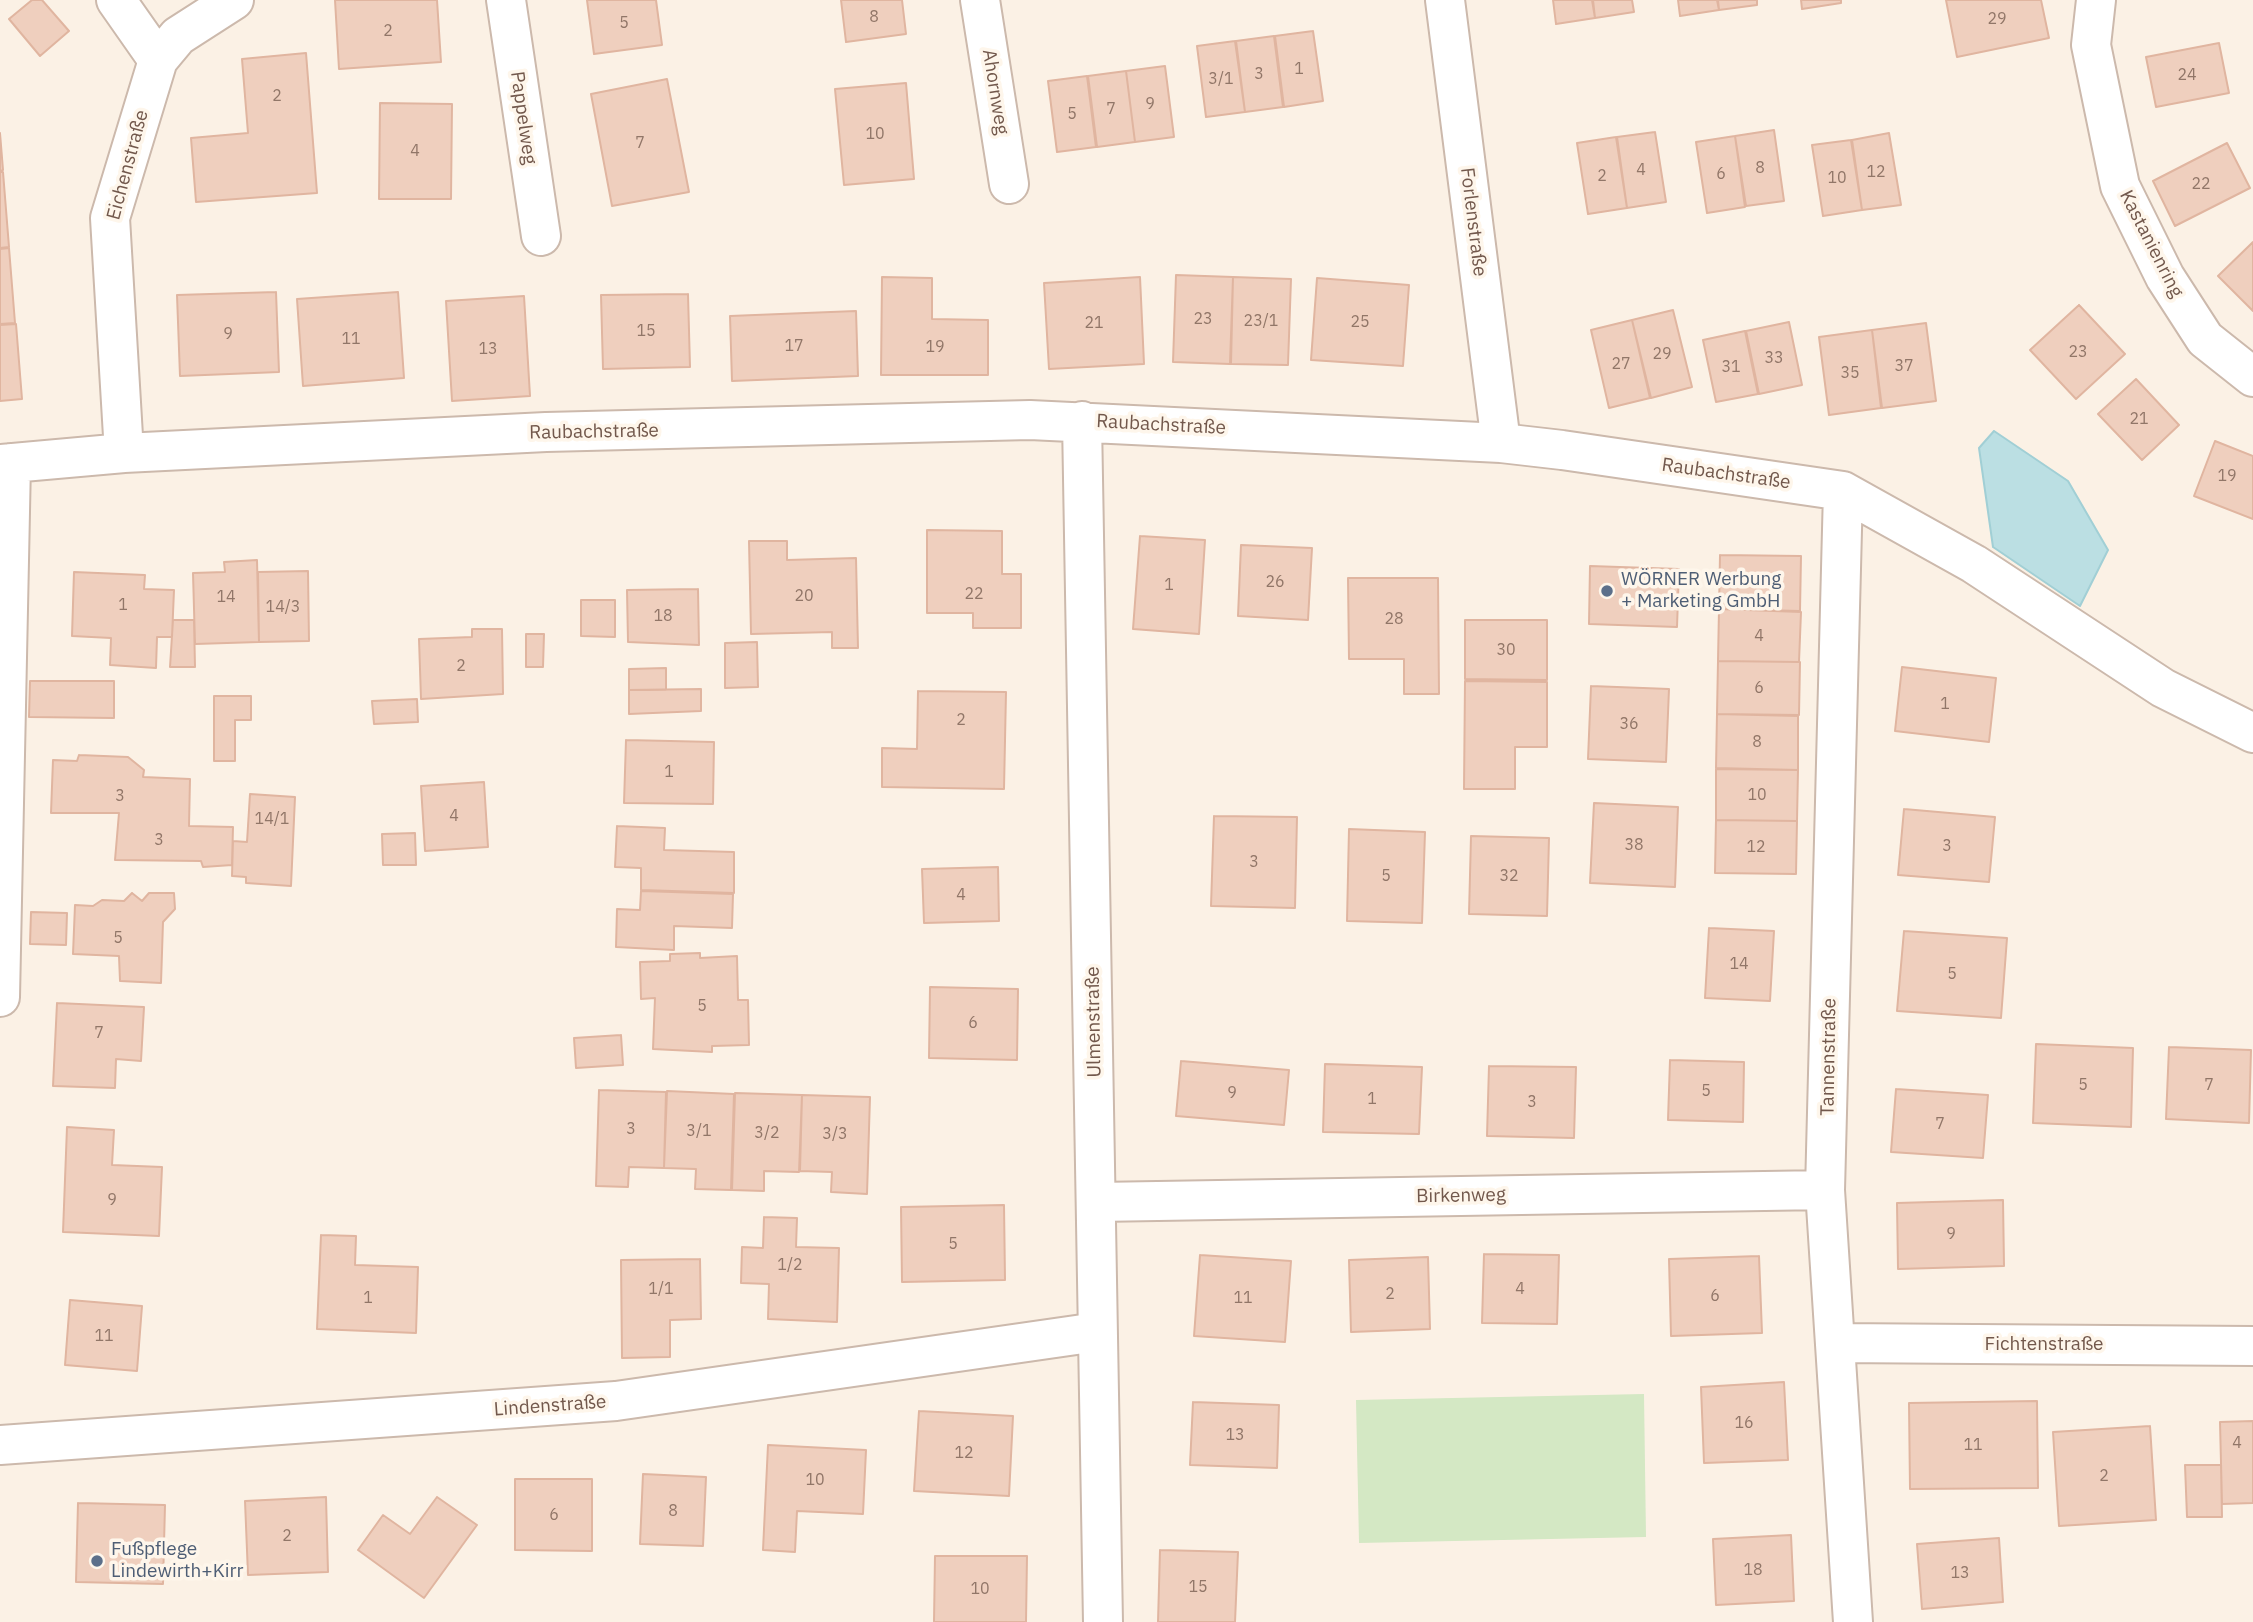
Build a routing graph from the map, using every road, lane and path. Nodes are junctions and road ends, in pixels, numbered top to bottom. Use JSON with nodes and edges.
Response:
{"nodes":[{"id":1,"x":116,"y":0,"type":"edge"},
{"id":2,"x":234,"y":0,"type":"edge"},
{"id":3,"x":506,"y":0,"type":"edge"},
{"id":4,"x":980,"y":0,"type":"edge"},
{"id":5,"x":1446,"y":0,"type":"edge"},
{"id":6,"x":2096,"y":0,"type":"edge"},
{"id":7,"x":158,"y":60,"type":"junction"},
{"id":8,"x":1009,"y":184,"type":"dead end"},
{"id":9,"x":541,"y":236,"type":"dead end"},
{"id":10,"x":2253,"y":377,"type":"edge"},
{"id":11,"x":1082,"y":421,"type":"junction"},
{"id":12,"x":1501,"y":443,"type":"junction"},
{"id":13,"x":124,"y":453,"type":"junction"},
{"id":14,"x":6,"y":463,"type":"edge"},
{"id":15,"x":1843,"y":491,"type":"junction"},
{"id":16,"x":2253,"y":733,"type":"edge"},
{"id":17,"x":0,"y":997,"type":"edge"},
{"id":18,"x":1825,"y":1189,"type":"junction"},
{"id":19,"x":1097,"y":1202,"type":"junction"},
{"id":20,"x":1097,"y":1332,"type":"junction"},
{"id":21,"x":1836,"y":1343,"type":"junction"},
{"id":22,"x":2253,"y":1346,"type":"edge"},
{"id":23,"x":0,"y":1445,"type":"edge"},
{"id":24,"x":1103,"y":1622,"type":"edge"},
{"id":25,"x":1853,"y":1622,"type":"edge"}],
"edges":[{"from":1,"to":7,"type":"street"},
{"from":2,"to":7,"type":"street","name":"Eichenstraße"},
{"from":3,"to":9,"type":"street","name":"Pappelweg"},
{"from":4,"to":8,"type":"street","name":"Ahornweg"},
{"from":5,"to":12,"type":"street","name":"Forlenstraße"},
{"from":6,"to":10,"type":"street","name":"Kastanienring"},
{"from":7,"to":13,"type":"street","name":"Eichenstraße"},
{"from":11,"to":12,"type":"street","name":"Raubachstraße"},
{"from":11,"to":13,"type":"street","name":"Raubachstraße"},
{"from":11,"to":19,"type":"street","name":"Ulmenstraße"},
{"from":12,"to":15,"type":"street","name":"Raubachstraße"},
{"from":13,"to":14,"type":"street","name":"Raubachstraße"},
{"from":14,"to":17,"type":"street"},
{"from":15,"to":16,"type":"street","name":"Raubachstraße"},
{"from":15,"to":18,"type":"street","name":"Tannenstraße"},
{"from":18,"to":19,"type":"street","name":"Birkenweg"},
{"from":18,"to":21,"type":"street","name":"Tannenstraße"},
{"from":19,"to":20,"type":"street","name":"Ulmenstraße"},
{"from":20,"to":23,"type":"street","name":"Lindenstraße"},
{"from":20,"to":24,"type":"street","name":"Ulmenstraße"},
{"from":21,"to":22,"type":"street","name":"Fichtenstraße"},
{"from":21,"to":25,"type":"street","name":"Tannenstraße"}]}
